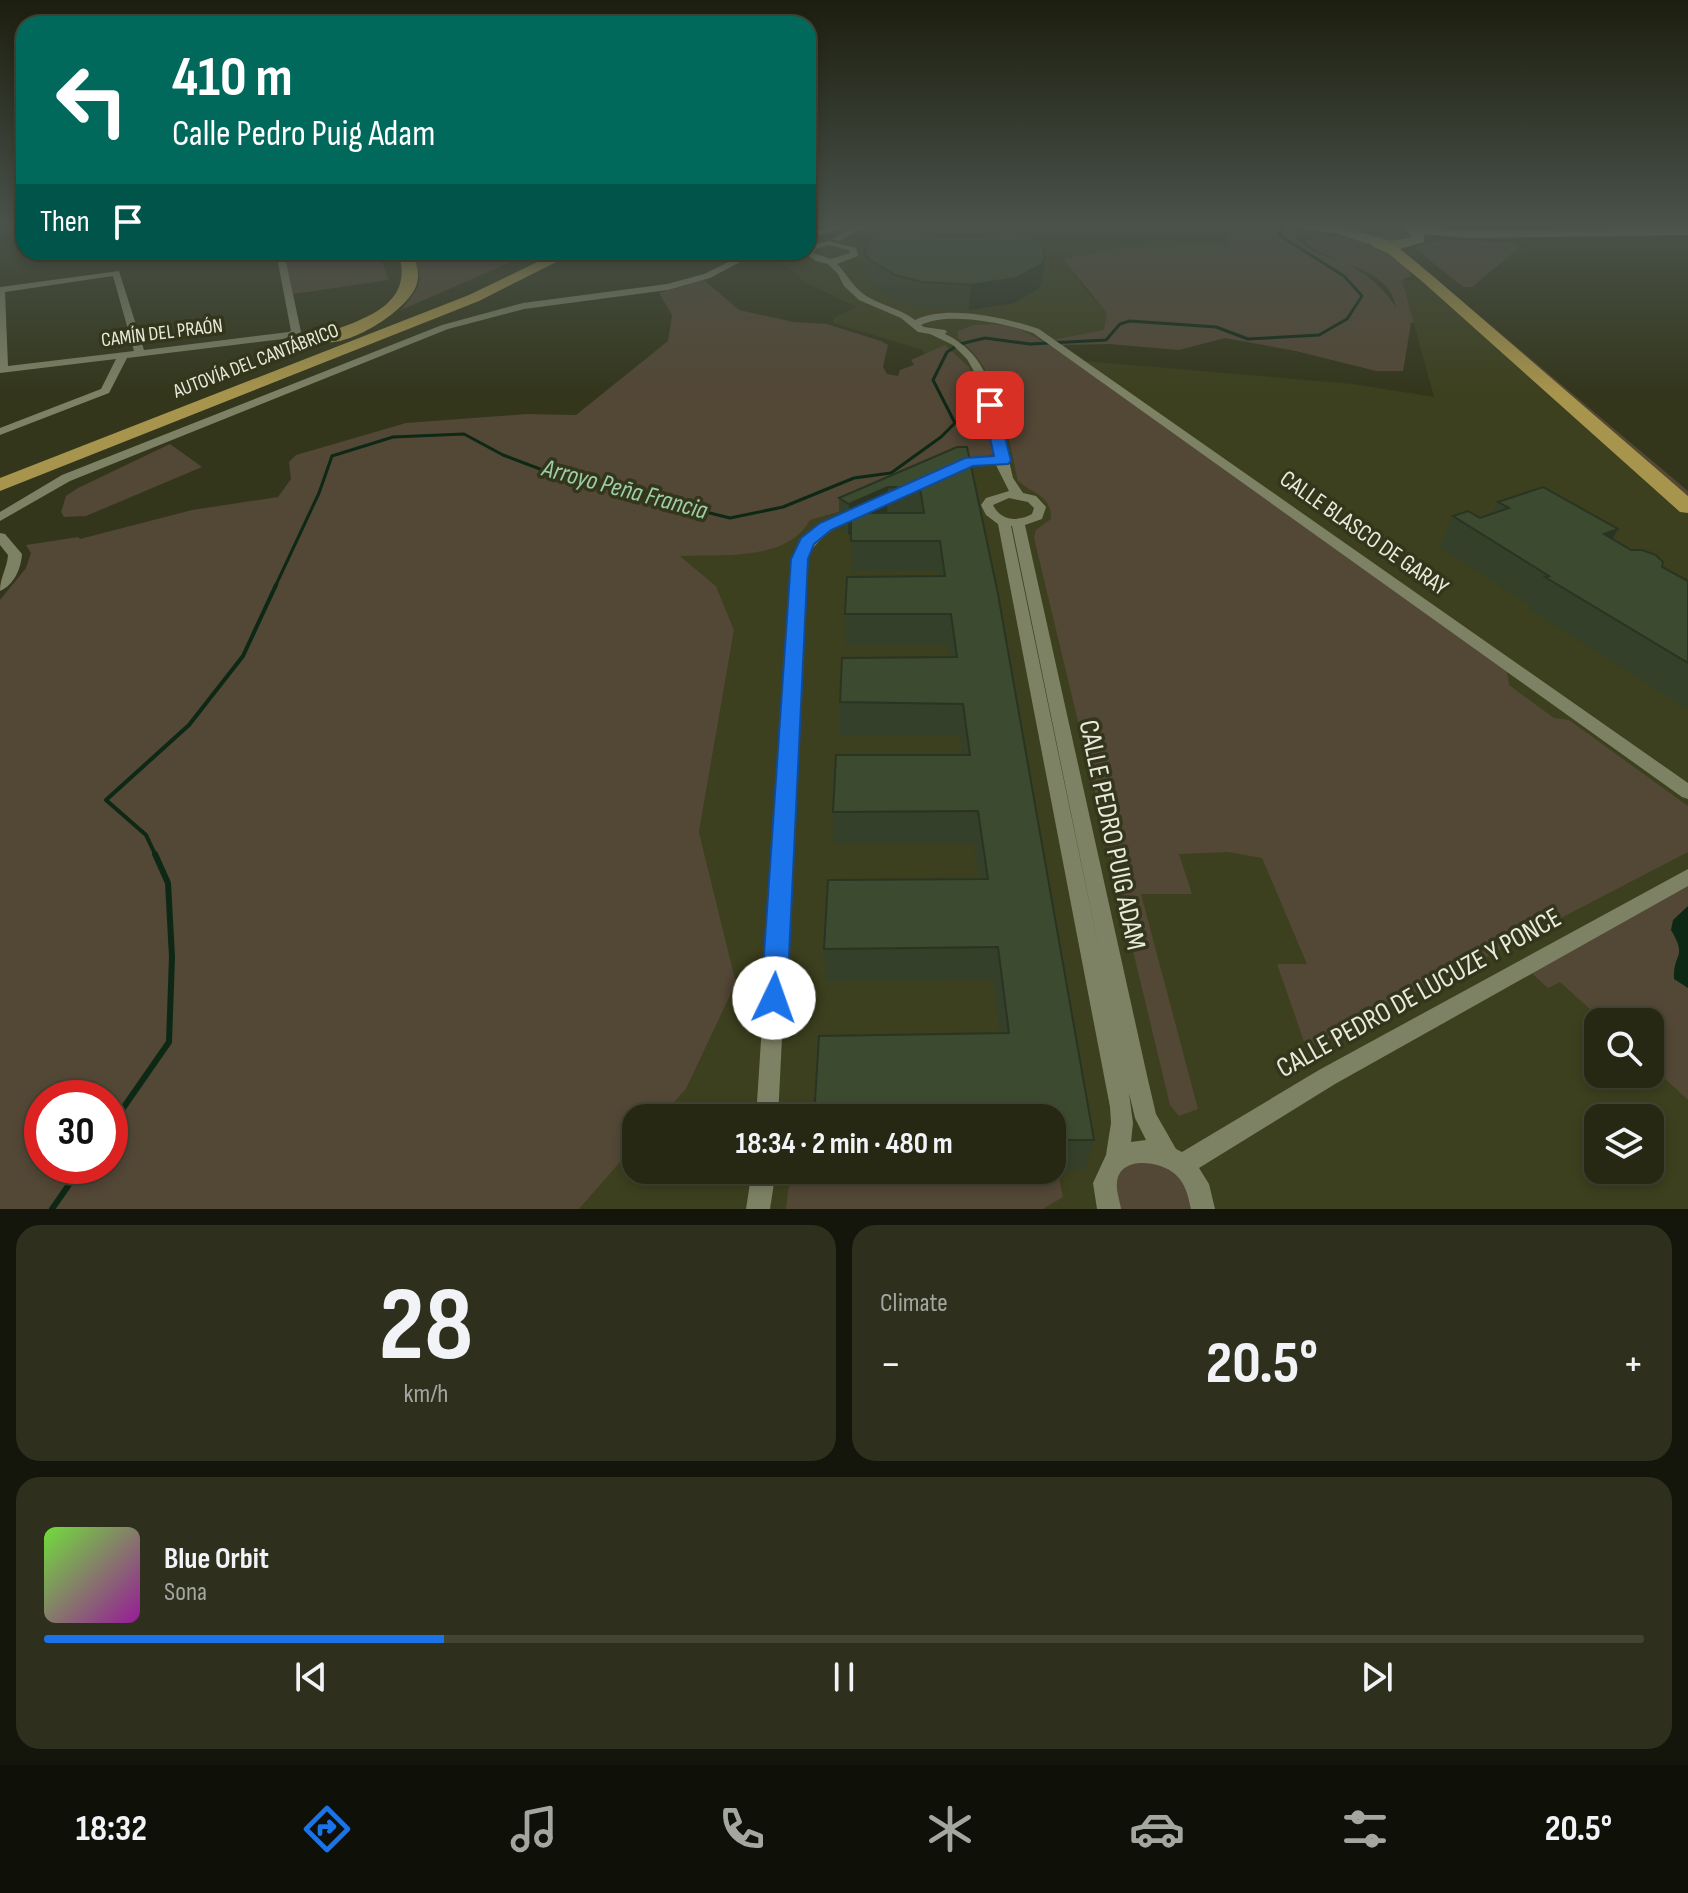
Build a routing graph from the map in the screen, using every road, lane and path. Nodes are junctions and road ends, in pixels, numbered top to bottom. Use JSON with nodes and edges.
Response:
{"nodes":[{"id":1,"x":52,"y":282,"type":"edge"},
{"id":2,"x":119,"y":282,"type":"edge"},
{"id":3,"x":286,"y":282,"type":"edge"},
{"id":4,"x":411,"y":282,"type":"edge"},
{"id":5,"x":482,"y":282,"type":"edge"},
{"id":6,"x":506,"y":282,"type":"edge"},
{"id":7,"x":515,"y":282,"type":"edge"},
{"id":8,"x":684,"y":282,"type":"edge"},
{"id":9,"x":848,"y":282,"type":"edge"},
{"id":10,"x":1432,"y":282,"type":"edge"},
{"id":11,"x":1463,"y":282,"type":"edge"},
{"id":12,"x":0,"y":290,"type":"edge"},
{"id":13,"x":890,"y":310,"type":"junction"},
{"id":14,"x":928,"y":317,"type":"junction"},
{"id":15,"x":943,"y":318,"type":"junction"},
{"id":16,"x":981,"y":320,"type":"junction"},
{"id":17,"x":915,"y":324,"type":"junction"},
{"id":18,"x":402,"y":327,"type":"junction"},
{"id":19,"x":952,"y":327,"type":"junction"},
{"id":20,"x":934,"y":333,"type":"junction"},
{"id":21,"x":954,"y":341,"type":"junction"},
{"id":22,"x":140,"y":354,"type":"junction"},
{"id":23,"x":123,"y":356,"type":"junction"},
{"id":24,"x":2,"y":370,"type":"edge"},
{"id":25,"x":0,"y":432,"type":"edge"},
{"id":26,"x":27,"y":459,"type":"junction"},
{"id":27,"x":1003,"y":461,"type":"junction"},
{"id":28,"x":0,"y":470,"type":"edge"},
{"id":29,"x":944,"y":473,"type":"edge"},
{"id":30,"x":1007,"y":478,"type":"junction"},
{"id":31,"x":0,"y":485,"type":"edge"},
{"id":32,"x":1688,"y":486,"type":"edge"},
{"id":33,"x":1017,"y":494,"type":"junction"},
{"id":34,"x":1000,"y":495,"type":"junction"},
{"id":35,"x":1688,"y":507,"type":"edge"},
{"id":36,"x":865,"y":508,"type":"edge"},
{"id":37,"x":0,"y":517,"type":"edge"},
{"id":38,"x":1011,"y":522,"type":"junction"},
{"id":39,"x":0,"y":537,"type":"edge"},
{"id":40,"x":0,"y":587,"type":"edge"},
{"id":41,"x":1688,"y":792,"type":"edge"},
{"id":42,"x":1688,"y":877,"type":"edge"},
{"id":43,"x":768,"y":1104,"type":"edge"},
{"id":44,"x":1117,"y":1159,"type":"junction"},
{"id":45,"x":1174,"y":1160,"type":"junction"},
{"id":46,"x":762,"y":1184,"type":"edge"},
{"id":47,"x":1104,"y":1206,"type":"edge"},
{"id":48,"x":758,"y":1209,"type":"edge"},
{"id":49,"x":1203,"y":1209,"type":"edge"}],
"edges":[{"from":1,"to":12,"type":"street"},
{"from":2,"to":22,"type":"street"},
{"from":3,"to":22,"type":"street","name":"CAMÍN DEL PRAÓN"},
{"from":4,"to":26,"type":"highway"},
{"from":5,"to":26,"type":"highway","name":"AUTOVÍA DEL CANTÁBRICO"},
{"from":6,"to":18,"type":"highway","name":"AUTOVÍA DEL CANTÁBRICO"},
{"from":7,"to":18,"type":"highway"},
{"from":8,"to":37,"type":"street"},
{"from":9,"to":13,"type":"street"},
{"from":10,"to":35,"type":"highway"},
{"from":11,"to":32,"type":"highway"},
{"from":12,"to":24,"type":"street"},
{"from":13,"to":14,"type":"street"},
{"from":13,"to":17,"type":"street"},
{"from":14,"to":15,"type":"street"},
{"from":14,"to":17,"type":"street"},
{"from":15,"to":16,"type":"street"},
{"from":15,"to":19,"type":"street"},
{"from":16,"to":19,"type":"street"},
{"from":16,"to":41,"type":"street","name":"CALLE BLASCO DE GARAY"},
{"from":17,"to":20,"type":"street"},
{"from":18,"to":31,"type":"highway","name":"AUTOVÍA DEL CANTÁBRICO"},
{"from":19,"to":20,"type":"street"},
{"from":19,"to":21,"type":"street"},
{"from":20,"to":21,"type":"street"},
{"from":21,"to":27,"type":"street"},
{"from":22,"to":23,"type":"street","name":"CAMÍN DEL PRAÓN"},
{"from":23,"to":24,"type":"street","name":"CAMÍN DEL PRAÓN"},
{"from":23,"to":25,"type":"street"},
{"from":26,"to":28,"type":"highway","name":"AUTOVÍA DEL CANTÁBRICO"},
{"from":27,"to":29,"type":"street"},
{"from":27,"to":30,"type":"street"},
{"from":30,"to":33,"type":"street"},
{"from":30,"to":34,"type":"street"},
{"from":33,"to":34,"type":"street"},
{"from":33,"to":38,"type":"street"},
{"from":34,"to":38,"type":"street"},
{"from":36,"to":43,"type":"street"},
{"from":38,"to":44,"type":"street","name":"CALLE PEDRO PUIG ADAM"},
{"from":38,"to":45,"type":"street","name":"CALLE PEDRO PUIG ADAM"},
{"from":39,"to":40,"type":"street"},
{"from":42,"to":45,"type":"street","name":"CALLE PEDRO DE LUCUZE Y PONCE"},
{"from":44,"to":45,"type":"street"},
{"from":44,"to":47,"type":"street","name":"CALLE PEDRO PUIG ADAM"},
{"from":45,"to":49,"type":"street","name":"CALLE PEDRO PUIG ADAM"},
{"from":46,"to":48,"type":"street"}]}
